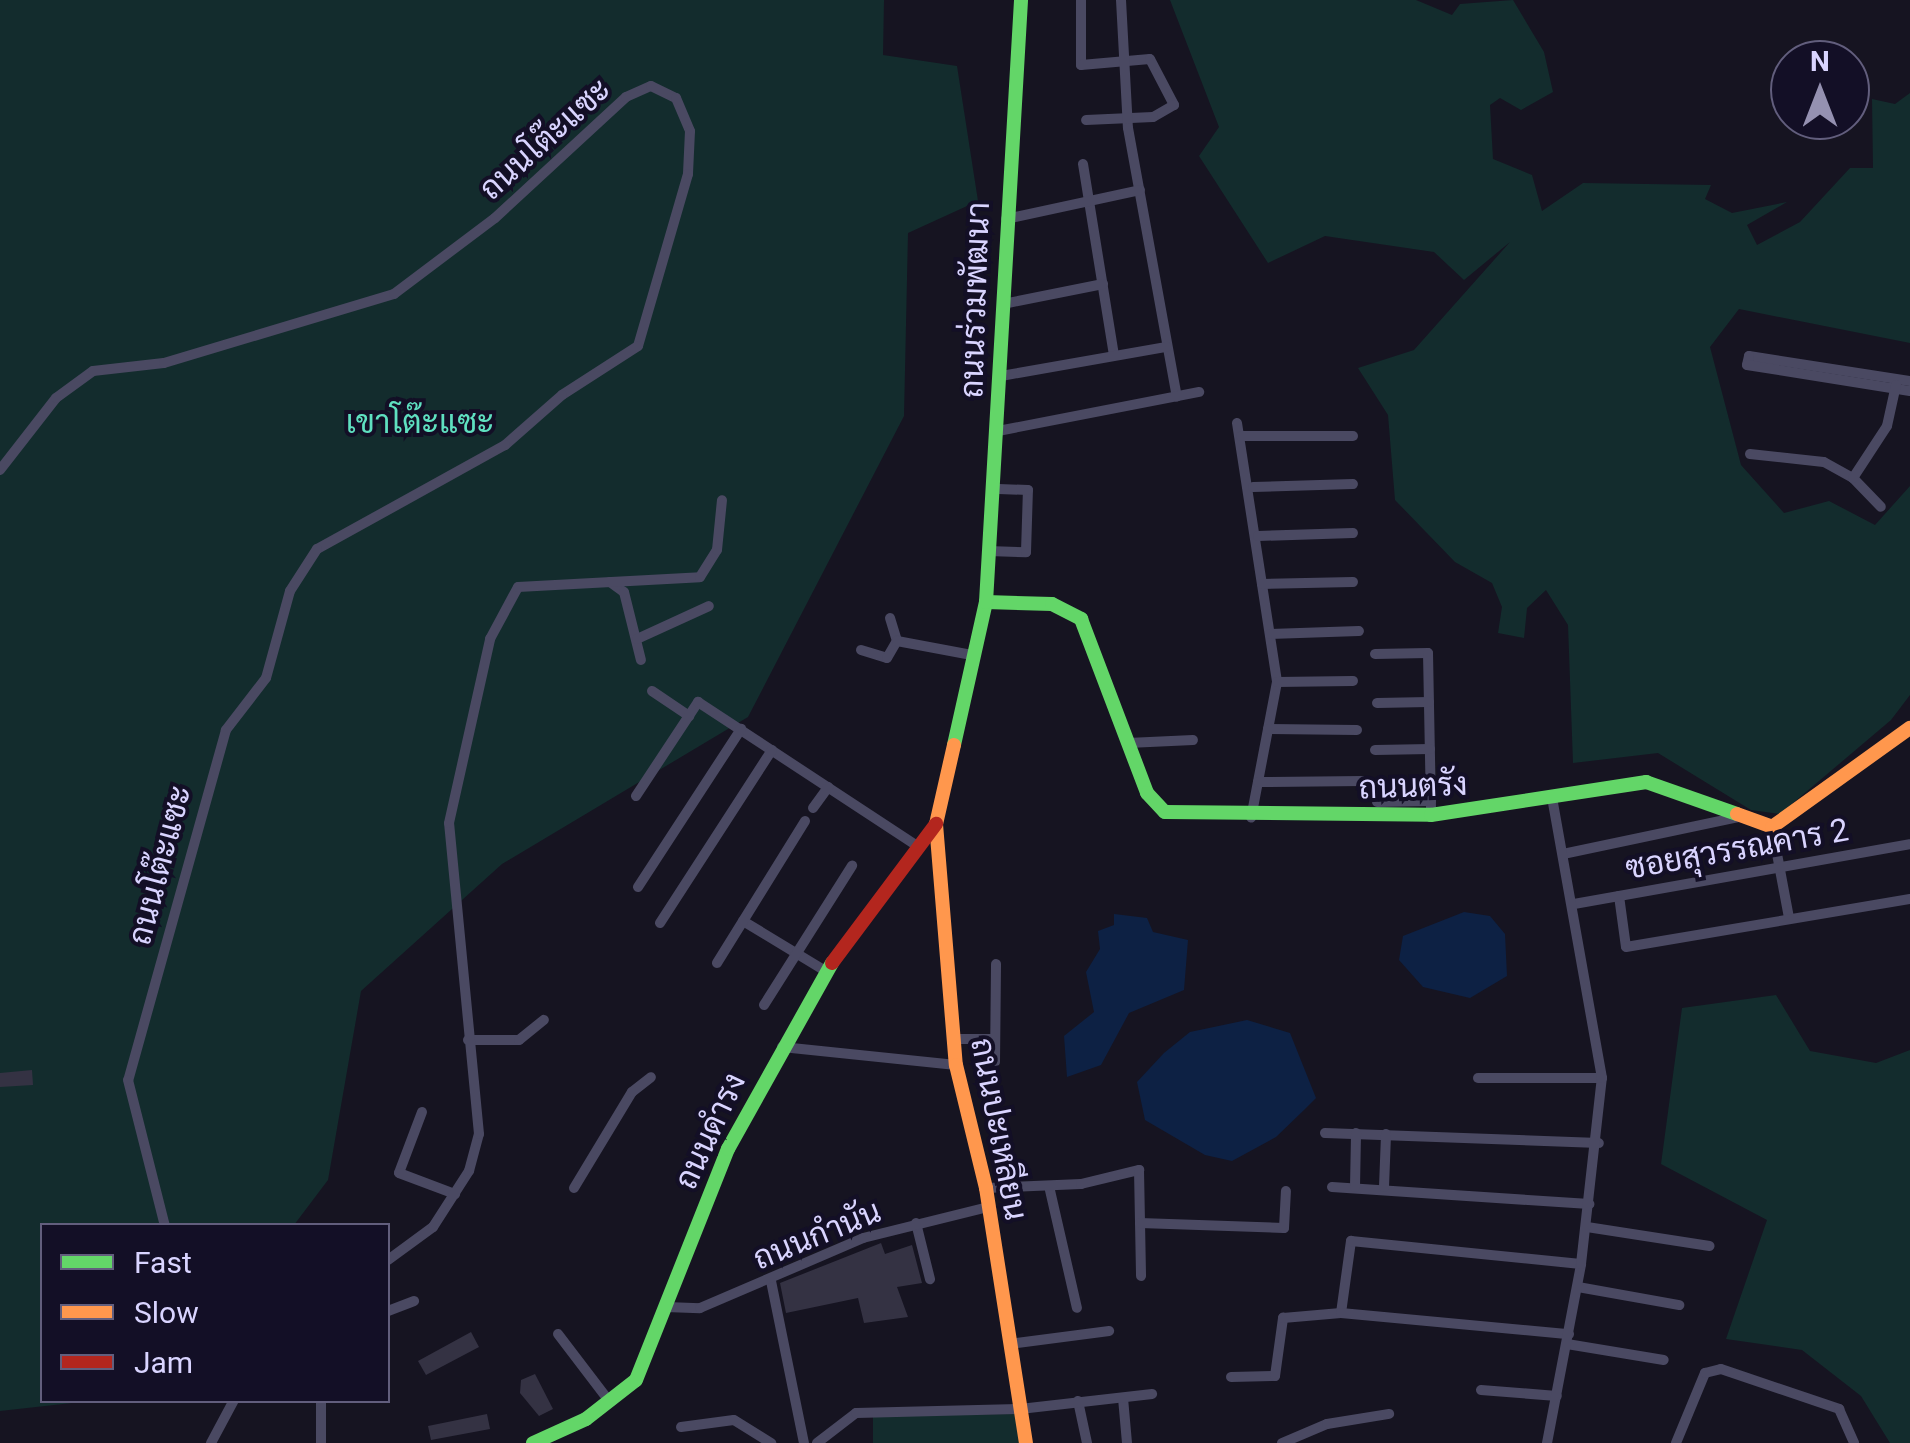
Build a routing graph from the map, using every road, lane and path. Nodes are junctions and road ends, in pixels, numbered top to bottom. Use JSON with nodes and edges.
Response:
{"nodes":[{"id":1,"x":1020,"y":0,"type":"edge"},
{"id":2,"x":1081,"y":0,"type":"edge"},
{"id":3,"x":1121,"y":0,"type":"edge"},
{"id":4,"x":1128,"y":64,"type":"junction"},
{"id":5,"x":1086,"y":120,"type":"dead end"},
{"id":6,"x":1129,"y":120,"type":"junction"},
{"id":7,"x":1082,"y":164,"type":"dead end"},
{"id":8,"x":1140,"y":190,"type":"junction"},
{"id":9,"x":1084,"y":199,"type":"junction"},
{"id":10,"x":1006,"y":219,"type":"junction"},
{"id":11,"x":1103,"y":284,"type":"junction"},
{"id":12,"x":1003,"y":304,"type":"junction"},
{"id":13,"x":1166,"y":346,"type":"junction"},
{"id":14,"x":1114,"y":354,"type":"junction"},
{"id":15,"x":1001,"y":376,"type":"junction"},
{"id":16,"x":1901,"y":383,"type":"edge"},
{"id":17,"x":1910,"y":391,"type":"edge"},
{"id":18,"x":1199,"y":392,"type":"dead end"},
{"id":19,"x":1177,"y":397,"type":"junction"},
{"id":20,"x":1237,"y":424,"type":"dead end"},
{"id":21,"x":998,"y":431,"type":"junction"},
{"id":22,"x":1241,"y":436,"type":"junction"},
{"id":23,"x":1353,"y":436,"type":"dead end"},
{"id":24,"x":1750,"y":454,"type":"dead end"},
{"id":25,"x":0,"y":470,"type":"edge"},
{"id":26,"x":1853,"y":478,"type":"junction"},
{"id":27,"x":1353,"y":484,"type":"dead end"},
{"id":28,"x":1253,"y":486,"type":"junction"},
{"id":29,"x":992,"y":490,"type":"junction"},
{"id":30,"x":722,"y":500,"type":"dead end"},
{"id":31,"x":1881,"y":507,"type":"dead end"},
{"id":32,"x":1354,"y":533,"type":"dead end"},
{"id":33,"x":1258,"y":536,"type":"junction"},
{"id":34,"x":988,"y":551,"type":"junction"},
{"id":35,"x":610,"y":582,"type":"junction"},
{"id":36,"x":1354,"y":582,"type":"dead end"},
{"id":37,"x":1262,"y":584,"type":"junction"},
{"id":38,"x":986,"y":602,"type":"junction"},
{"id":39,"x":709,"y":606,"type":"dead end"},
{"id":40,"x":890,"y":618,"type":"dead end"},
{"id":41,"x":1359,"y":631,"type":"dead end"},
{"id":42,"x":1270,"y":634,"type":"junction"},
{"id":43,"x":637,"y":639,"type":"junction"},
{"id":44,"x":897,"y":642,"type":"junction"},
{"id":45,"x":860,"y":650,"type":"dead end"},
{"id":46,"x":1375,"y":654,"type":"dead end"},
{"id":47,"x":972,"y":655,"type":"junction"},
{"id":48,"x":640,"y":660,"type":"dead end"},
{"id":49,"x":1353,"y":680,"type":"dead end"},
{"id":50,"x":1277,"y":682,"type":"junction"},
{"id":51,"x":652,"y":690,"type":"dead end"},
{"id":52,"x":1429,"y":702,"type":"junction"},
{"id":53,"x":1377,"y":703,"type":"dead end"},
{"id":54,"x":689,"y":716,"type":"junction"},
{"id":55,"x":1910,"y":728,"type":"edge"},
{"id":56,"x":741,"y":729,"type":"junction"},
{"id":57,"x":1268,"y":729,"type":"junction"},
{"id":58,"x":1356,"y":730,"type":"dead end"},
{"id":59,"x":1193,"y":740,"type":"dead end"},
{"id":60,"x":1128,"y":742,"type":"junction"},
{"id":61,"x":1430,"y":749,"type":"junction"},
{"id":62,"x":772,"y":750,"type":"junction"},
{"id":63,"x":1375,"y":750,"type":"dead end"},
{"id":64,"x":1258,"y":782,"type":"junction"},
{"id":65,"x":1363,"y":782,"type":"dead end"},
{"id":66,"x":828,"y":787,"type":"junction"},
{"id":67,"x":636,"y":796,"type":"dead end"},
{"id":68,"x":1377,"y":802,"type":"dead end"},
{"id":69,"x":1552,"y":802,"type":"junction"},
{"id":70,"x":813,"y":808,"type":"dead end"},
{"id":71,"x":1431,"y":808,"type":"junction"},
{"id":72,"x":1740,"y":817,"type":"junction"},
{"id":73,"x":1251,"y":818,"type":"junction"},
{"id":74,"x":805,"y":821,"type":"dead end"},
{"id":75,"x":936,"y":824,"type":"junction"},
{"id":76,"x":1772,"y":827,"type":"junction"},
{"id":77,"x":914,"y":844,"type":"junction"},
{"id":78,"x":1910,"y":844,"type":"edge"},
{"id":79,"x":1563,"y":854,"type":"junction"},
{"id":80,"x":852,"y":866,"type":"dead end"},
{"id":81,"x":1779,"y":866,"type":"junction"},
{"id":82,"x":638,"y":887,"type":"dead end"},
{"id":83,"x":1619,"y":896,"type":"junction"},
{"id":84,"x":1910,"y":899,"type":"edge"},
{"id":85,"x":1574,"y":904,"type":"junction"},
{"id":86,"x":1789,"y":918,"type":"junction"},
{"id":87,"x":743,"y":921,"type":"junction"},
{"id":88,"x":660,"y":923,"type":"dead end"},
{"id":89,"x":796,"y":954,"type":"junction"},
{"id":90,"x":716,"y":963,"type":"dead end"},
{"id":91,"x":996,"y":964,"type":"dead end"},
{"id":92,"x":824,"y":970,"type":"junction"},
{"id":93,"x":764,"y":1005,"type":"dead end"},
{"id":94,"x":544,"y":1020,"type":"dead end"},
{"id":95,"x":953,"y":1039,"type":"junction"},
{"id":96,"x":994,"y":1039,"type":"junction"},
{"id":97,"x":468,"y":1040,"type":"junction"},
{"id":98,"x":782,"y":1047,"type":"junction"},
{"id":99,"x":995,"y":1062,"type":"dead end"},
{"id":100,"x":956,"y":1065,"type":"junction"},
{"id":101,"x":651,"y":1078,"type":"dead end"},
{"id":102,"x":1478,"y":1078,"type":"dead end"},
{"id":103,"x":1602,"y":1078,"type":"junction"},
{"id":104,"x":422,"y":1112,"type":"dead end"},
{"id":105,"x":1325,"y":1133,"type":"dead end"},
{"id":106,"x":1356,"y":1134,"type":"junction"},
{"id":107,"x":1386,"y":1134,"type":"junction"},
{"id":108,"x":1598,"y":1142,"type":"junction"},
{"id":109,"x":1049,"y":1186,"type":"junction"},
{"id":110,"x":1356,"y":1186,"type":"junction"},
{"id":111,"x":1384,"y":1186,"type":"junction"},
{"id":112,"x":1332,"y":1187,"type":"dead end"},
{"id":113,"x":574,"y":1188,"type":"dead end"},
{"id":114,"x":986,"y":1188,"type":"junction"},
{"id":115,"x":1286,"y":1191,"type":"dead end"},
{"id":116,"x":454,"y":1194,"type":"junction"},
{"id":117,"x":1590,"y":1204,"type":"junction"},
{"id":118,"x":988,"y":1207,"type":"junction"},
{"id":119,"x":165,"y":1223,"type":"edge"},
{"id":120,"x":916,"y":1223,"type":"junction"},
{"id":121,"x":1140,"y":1224,"type":"junction"},
{"id":122,"x":1586,"y":1228,"type":"junction"},
{"id":123,"x":1710,"y":1246,"type":"dead end"},
{"id":124,"x":390,"y":1259,"type":"edge"},
{"id":125,"x":1581,"y":1264,"type":"junction"},
{"id":126,"x":1141,"y":1276,"type":"dead end"},
{"id":127,"x":930,"y":1279,"type":"dead end"},
{"id":128,"x":771,"y":1281,"type":"junction"},
{"id":129,"x":1578,"y":1288,"type":"junction"},
{"id":130,"x":414,"y":1301,"type":"dead end"},
{"id":131,"x":1679,"y":1305,"type":"dead end"},
{"id":132,"x":666,"y":1307,"type":"junction"},
{"id":133,"x":1076,"y":1308,"type":"dead end"},
{"id":134,"x":390,"y":1310,"type":"edge"},
{"id":135,"x":1341,"y":1312,"type":"junction"},
{"id":136,"x":1109,"y":1331,"type":"dead end"},
{"id":137,"x":558,"y":1334,"type":"dead end"},
{"id":138,"x":1568,"y":1339,"type":"junction"},
{"id":139,"x":1009,"y":1344,"type":"junction"},
{"id":140,"x":1664,"y":1360,"type":"dead end"},
{"id":141,"x":1231,"y":1378,"type":"dead end"},
{"id":142,"x":1481,"y":1390,"type":"dead end"},
{"id":143,"x":1152,"y":1394,"type":"dead end"},
{"id":144,"x":1558,"y":1396,"type":"junction"},
{"id":145,"x":1123,"y":1398,"type":"junction"},
{"id":146,"x":609,"y":1401,"type":"junction"},
{"id":147,"x":1078,"y":1402,"type":"junction"},
{"id":148,"x":230,"y":1403,"type":"edge"},
{"id":149,"x":321,"y":1403,"type":"edge"},
{"id":150,"x":1020,"y":1409,"type":"junction"},
{"id":151,"x":1388,"y":1414,"type":"dead end"},
{"id":152,"x":681,"y":1427,"type":"dead end"},
{"id":153,"x":211,"y":1443,"type":"edge"},
{"id":154,"x":321,"y":1443,"type":"edge"},
{"id":155,"x":533,"y":1443,"type":"edge"},
{"id":156,"x":770,"y":1443,"type":"edge"},
{"id":157,"x":804,"y":1443,"type":"edge"},
{"id":158,"x":817,"y":1443,"type":"edge"},
{"id":159,"x":1026,"y":1443,"type":"edge"},
{"id":160,"x":1087,"y":1443,"type":"edge"},
{"id":161,"x":1128,"y":1443,"type":"edge"},
{"id":162,"x":1282,"y":1443,"type":"edge"},
{"id":163,"x":1547,"y":1443,"type":"edge"},
{"id":164,"x":1676,"y":1443,"type":"edge"},
{"id":165,"x":1854,"y":1443,"type":"edge"}],
"edges":[{"from":1,"to":10,"type":"street","name":"ถนนร่วมพัฒนา"},
{"from":2,"to":4,"type":"street"},
{"from":3,"to":4,"type":"street"},
{"from":4,"to":6,"type":"street"},
{"from":4,"to":6,"type":"street"},
{"from":5,"to":6,"type":"street"},
{"from":6,"to":8,"type":"street"},
{"from":7,"to":9,"type":"street"},
{"from":8,"to":9,"type":"street"},
{"from":8,"to":13,"type":"street"},
{"from":9,"to":10,"type":"street"},
{"from":9,"to":11,"type":"street"},
{"from":10,"to":12,"type":"street","name":"ถนนร่วมพัฒนา"},
{"from":11,"to":12,"type":"street"},
{"from":11,"to":14,"type":"street"},
{"from":12,"to":15,"type":"street","name":"ถนนร่วมพัฒนา"},
{"from":13,"to":14,"type":"street"},
{"from":13,"to":19,"type":"street"},
{"from":14,"to":15,"type":"street"},
{"from":15,"to":21,"type":"street","name":"ถนนร่วมพัฒนา"},
{"from":16,"to":16,"type":"street"},
{"from":16,"to":17,"type":"street"},
{"from":16,"to":26,"type":"street"},
{"from":18,"to":19,"type":"street"},
{"from":19,"to":21,"type":"street"},
{"from":20,"to":22,"type":"street"},
{"from":21,"to":29,"type":"street","name":"ถนนร่วมพัฒนา"},
{"from":22,"to":23,"type":"street"},
{"from":22,"to":28,"type":"street"},
{"from":24,"to":26,"type":"street"},
{"from":25,"to":119,"type":"street","name":"ถนนโต๊ะแซะ"},
{"from":26,"to":31,"type":"street"},
{"from":27,"to":28,"type":"street"},
{"from":28,"to":33,"type":"street"},
{"from":29,"to":34,"type":"street","name":"ถนนร่วมพัฒนา"},
{"from":29,"to":34,"type":"street"},
{"from":30,"to":35,"type":"street"},
{"from":32,"to":33,"type":"street"},
{"from":33,"to":37,"type":"street"},
{"from":34,"to":38,"type":"street","name":"ถนนร่วมพัฒนา"},
{"from":35,"to":43,"type":"street"},
{"from":35,"to":97,"type":"street"},
{"from":36,"to":37,"type":"street"},
{"from":37,"to":42,"type":"street"},
{"from":38,"to":47,"type":"street"},
{"from":38,"to":60,"type":"street","name":"ถนนตรัง"},
{"from":39,"to":43,"type":"street"},
{"from":40,"to":44,"type":"street"},
{"from":41,"to":42,"type":"street"},
{"from":42,"to":50,"type":"street"},
{"from":43,"to":48,"type":"street"},
{"from":44,"to":45,"type":"street"},
{"from":44,"to":47,"type":"street"},
{"from":46,"to":52,"type":"street"},
{"from":47,"to":75,"type":"street"},
{"from":49,"to":50,"type":"street"},
{"from":50,"to":57,"type":"street"},
{"from":51,"to":54,"type":"street"},
{"from":52,"to":53,"type":"street"},
{"from":52,"to":61,"type":"street"},
{"from":54,"to":56,"type":"street"},
{"from":54,"to":67,"type":"street"},
{"from":55,"to":76,"type":"street"},
{"from":56,"to":62,"type":"street"},
{"from":56,"to":82,"type":"street"},
{"from":57,"to":58,"type":"street"},
{"from":57,"to":64,"type":"street"},
{"from":59,"to":60,"type":"street"},
{"from":60,"to":73,"type":"street","name":"ถนนตรัง"},
{"from":61,"to":63,"type":"street"},
{"from":61,"to":71,"type":"street"},
{"from":62,"to":66,"type":"street"},
{"from":62,"to":88,"type":"street"},
{"from":64,"to":65,"type":"street"},
{"from":64,"to":73,"type":"street"},
{"from":66,"to":70,"type":"street"},
{"from":66,"to":77,"type":"street"},
{"from":68,"to":71,"type":"street"},
{"from":69,"to":71,"type":"street","name":"ถนนตรัง"},
{"from":69,"to":72,"type":"street","name":"ถนนตรัง"},
{"from":69,"to":79,"type":"street"},
{"from":71,"to":73,"type":"street","name":"ถนนตรัง"},
{"from":72,"to":76,"type":"street","name":"ถนนตรัง"},
{"from":72,"to":79,"type":"street"},
{"from":74,"to":87,"type":"street"},
{"from":75,"to":77,"type":"street","name":"ถนนดำรง"},
{"from":75,"to":95,"type":"street","name":"ถนนปะเหลียน"},
{"from":76,"to":81,"type":"street"},
{"from":77,"to":92,"type":"street","name":"ถนนดำรง"},
{"from":78,"to":81,"type":"street","name":"ซอยสุวรรณคาร 2"},
{"from":79,"to":85,"type":"street"},
{"from":80,"to":89,"type":"street"},
{"from":81,"to":83,"type":"street","name":"ซอยสุวรรณคาร 2"},
{"from":81,"to":86,"type":"street"},
{"from":83,"to":85,"type":"street","name":"ซอยสุวรรณคาร 2"},
{"from":83,"to":86,"type":"street"},
{"from":84,"to":86,"type":"street"},
{"from":85,"to":103,"type":"street"},
{"from":87,"to":89,"type":"street"},
{"from":87,"to":90,"type":"street"},
{"from":89,"to":92,"type":"street"},
{"from":89,"to":93,"type":"street"},
{"from":91,"to":96,"type":"street"},
{"from":92,"to":98,"type":"street","name":"ถนนดำรง"},
{"from":94,"to":97,"type":"street"},
{"from":95,"to":96,"type":"street"},
{"from":95,"to":100,"type":"street","name":"ถนนปะเหลียน"},
{"from":96,"to":99,"type":"street"},
{"from":97,"to":116,"type":"street"},
{"from":98,"to":100,"type":"street"},
{"from":98,"to":132,"type":"street","name":"ถนนดำรง"},
{"from":100,"to":114,"type":"street","name":"ถนนปะเหลียน"},
{"from":101,"to":113,"type":"street"},
{"from":102,"to":103,"type":"street"},
{"from":103,"to":108,"type":"street"},
{"from":104,"to":116,"type":"street"},
{"from":105,"to":106,"type":"street"},
{"from":106,"to":107,"type":"street"},
{"from":106,"to":110,"type":"street"},
{"from":107,"to":108,"type":"street"},
{"from":107,"to":111,"type":"street"},
{"from":108,"to":117,"type":"street"},
{"from":109,"to":114,"type":"street"},
{"from":109,"to":121,"type":"street"},
{"from":109,"to":133,"type":"street"},
{"from":110,"to":111,"type":"street"},
{"from":110,"to":112,"type":"street"},
{"from":111,"to":117,"type":"street"},
{"from":114,"to":118,"type":"street","name":"ถนนปะเหลียน"},
{"from":115,"to":121,"type":"street"},
{"from":116,"to":124,"type":"street"},
{"from":117,"to":122,"type":"street"},
{"from":118,"to":120,"type":"street","name":"ถนนกำนัน"},
{"from":118,"to":139,"type":"street","name":"ถนนปะเหลียน"},
{"from":120,"to":127,"type":"street"},
{"from":120,"to":128,"type":"street","name":"ถนนกำนัน"},
{"from":121,"to":126,"type":"street"},
{"from":122,"to":123,"type":"street"},
{"from":122,"to":125,"type":"street"},
{"from":125,"to":129,"type":"street"},
{"from":125,"to":135,"type":"street"},
{"from":128,"to":132,"type":"street","name":"ถนนกำนัน"},
{"from":128,"to":157,"type":"street"},
{"from":129,"to":131,"type":"street"},
{"from":129,"to":138,"type":"street"},
{"from":130,"to":134,"type":"street"},
{"from":132,"to":146,"type":"street","name":"ถนนดำรง"},
{"from":135,"to":138,"type":"street"},
{"from":135,"to":141,"type":"street"},
{"from":136,"to":139,"type":"street"},
{"from":137,"to":146,"type":"street"},
{"from":138,"to":140,"type":"street"},
{"from":138,"to":144,"type":"street"},
{"from":139,"to":150,"type":"street","name":"ถนนปะเหลียน"},
{"from":142,"to":144,"type":"street"},
{"from":143,"to":145,"type":"street"},
{"from":144,"to":163,"type":"street"},
{"from":145,"to":147,"type":"street"},
{"from":145,"to":161,"type":"street"},
{"from":146,"to":155,"type":"street","name":"ถนนดำรง"},
{"from":147,"to":150,"type":"street"},
{"from":147,"to":160,"type":"street"},
{"from":148,"to":153,"type":"street"},
{"from":149,"to":154,"type":"street"},
{"from":150,"to":158,"type":"street"},
{"from":150,"to":159,"type":"street","name":"ถนนปะเหลียน"},
{"from":151,"to":162,"type":"street"},
{"from":152,"to":156,"type":"street"},
{"from":164,"to":165,"type":"street"}]}
